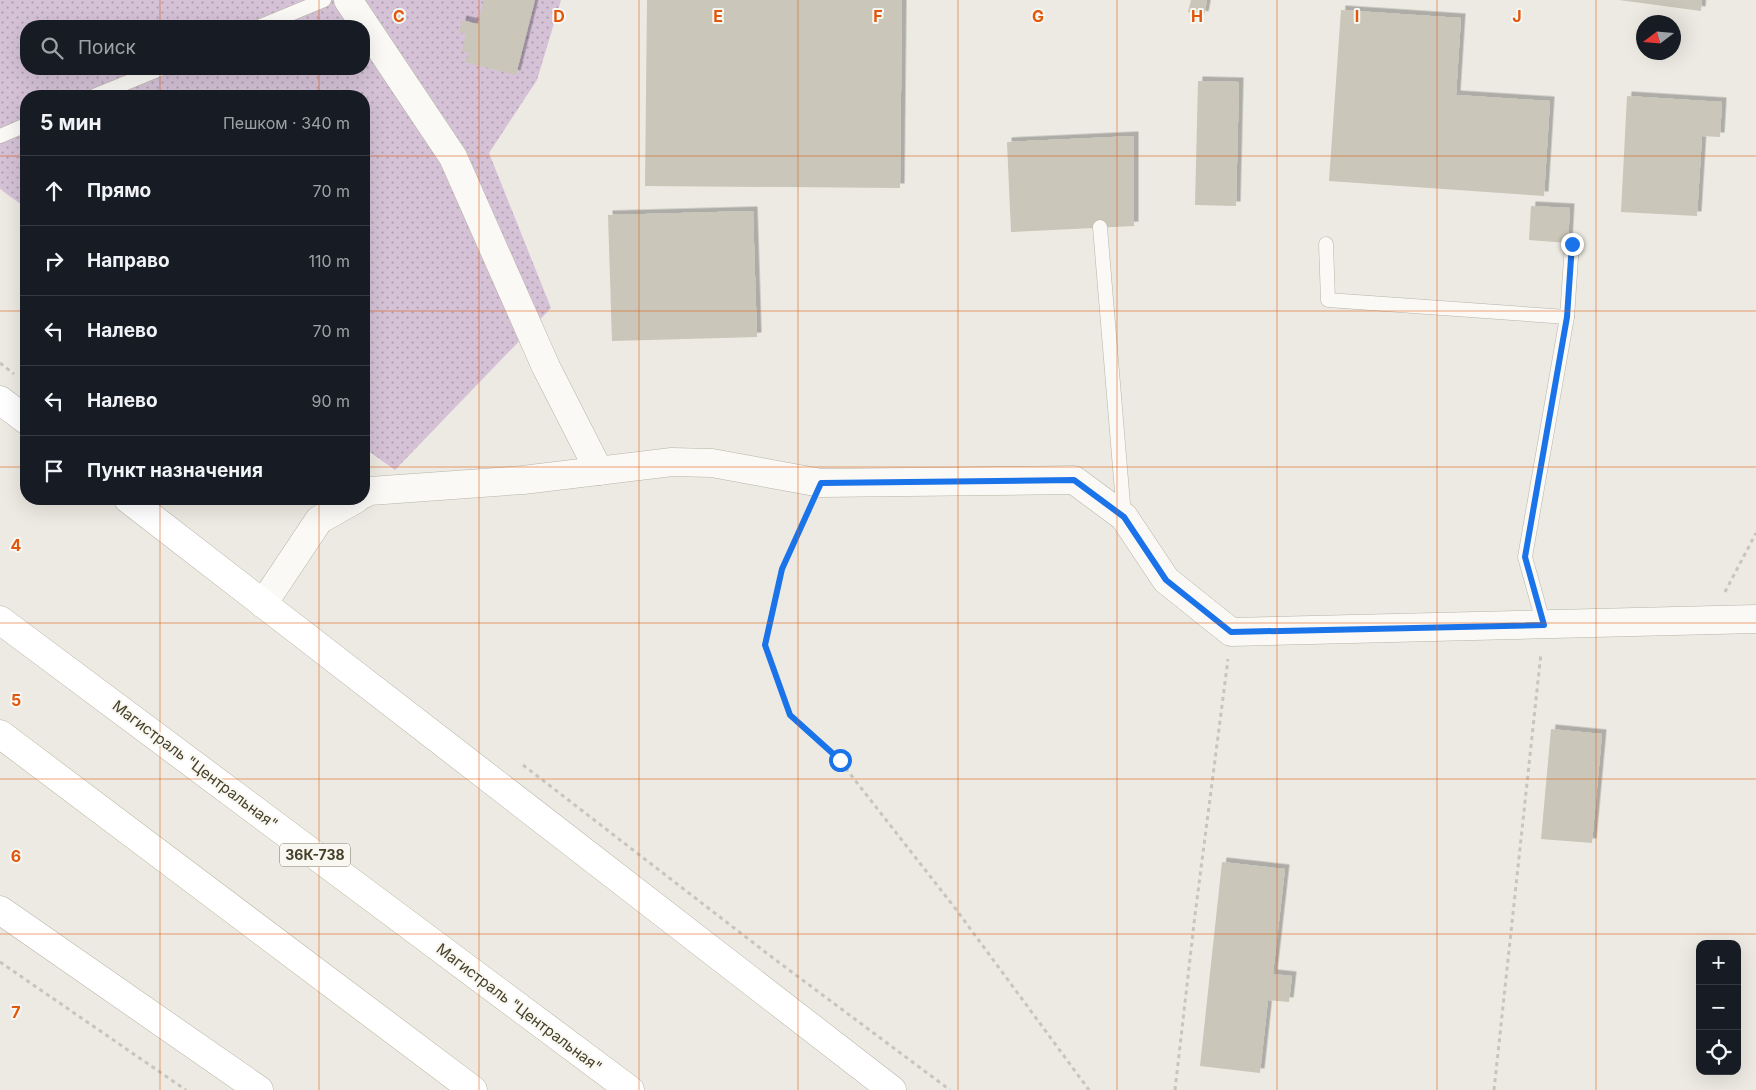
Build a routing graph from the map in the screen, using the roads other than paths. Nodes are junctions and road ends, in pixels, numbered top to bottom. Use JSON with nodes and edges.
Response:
{"nodes":[{"id":1,"x":324,"y":0,"type":"edge"},
{"id":2,"x":348,"y":0,"type":"edge"},
{"id":3,"x":276,"y":20,"type":"edge"},
{"id":4,"x":361,"y":20,"type":"edge"},
{"id":5,"x":370,"y":33,"type":"edge"},
{"id":6,"x":145,"y":75,"type":"edge"},
{"id":7,"x":109,"y":90,"type":"edge"},
{"id":8,"x":20,"y":128,"type":"edge"},
{"id":9,"x":0,"y":136,"type":"edge"},
{"id":10,"x":1100,"y":227,"type":"dead end"},
{"id":11,"x":1326,"y":244,"type":"dead end"},
{"id":12,"x":1572,"y":244,"type":"dead end"},
{"id":13,"x":1567,"y":317,"type":"junction"},
{"id":14,"x":0,"y":400,"type":"edge"},
{"id":15,"x":20,"y":415,"type":"edge"},
{"id":16,"x":598,"y":471,"type":"junction"},
{"id":17,"x":370,"y":491,"type":"edge"},
{"id":18,"x":136,"y":505,"type":"edge"},
{"id":19,"x":345,"y":505,"type":"edge"},
{"id":20,"x":1124,"y":517,"type":"junction"},
{"id":21,"x":263,"y":604,"type":"junction"},
{"id":22,"x":1756,"y":619,"type":"edge"},
{"id":23,"x":0,"y":620,"type":"edge"},
{"id":24,"x":1544,"y":625,"type":"junction"},
{"id":25,"x":0,"y":734,"type":"edge"},
{"id":26,"x":0,"y":910,"type":"edge"},
{"id":27,"x":259,"y":1090,"type":"edge"},
{"id":28,"x":473,"y":1090,"type":"edge"},
{"id":29,"x":630,"y":1090,"type":"edge"},
{"id":30,"x":892,"y":1090,"type":"edge"}],
"edges":[{"from":1,"to":3,"type":"lane"},
{"from":2,"to":4,"type":"street"},
{"from":5,"to":16,"type":"street"},
{"from":6,"to":7,"type":"lane"},
{"from":8,"to":9,"type":"lane"},
{"from":10,"to":20,"type":"lane"},
{"from":11,"to":13,"type":"lane"},
{"from":12,"to":13,"type":"lane"},
{"from":13,"to":24,"type":"lane"},
{"from":14,"to":15,"type":"main road"},
{"from":16,"to":17,"type":"street"},
{"from":16,"to":20,"type":"street"},
{"from":18,"to":21,"type":"main road"},
{"from":19,"to":21,"type":"street"},
{"from":20,"to":24,"type":"street"},
{"from":21,"to":30,"type":"main road"},
{"from":22,"to":24,"type":"street"},
{"from":23,"to":29,"type":"main road","name":"Магистраль \"Центральная\"","number":"36К-738"},
{"from":25,"to":28,"type":"main road"},
{"from":26,"to":27,"type":"main road"}]}
